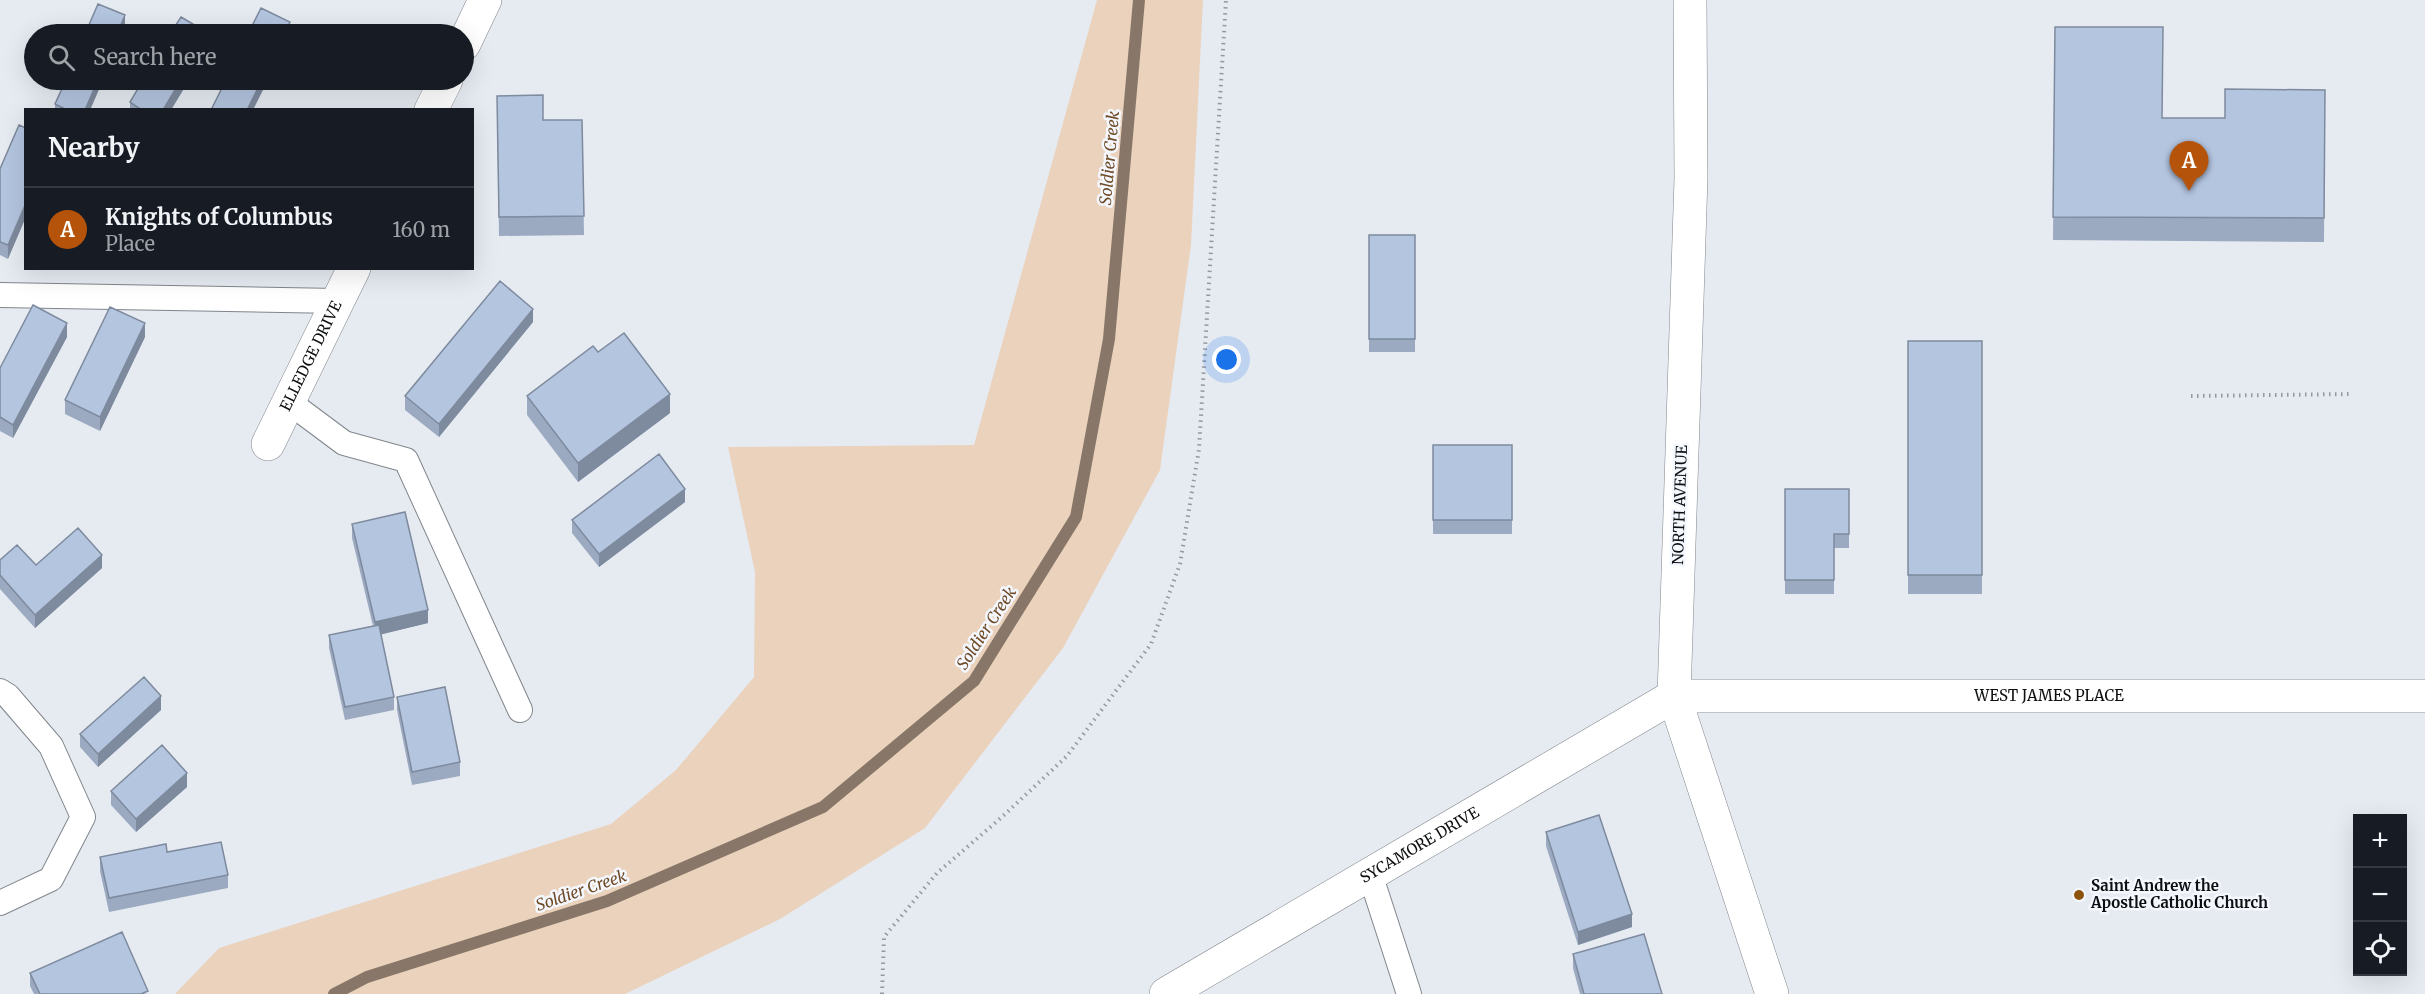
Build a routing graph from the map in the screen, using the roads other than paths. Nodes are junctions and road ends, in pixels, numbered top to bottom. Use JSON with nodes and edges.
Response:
{"nodes":[{"id":1,"x":485,"y":0,"type":"edge"},
{"id":2,"x":1689,"y":0,"type":"edge"},
{"id":3,"x":474,"y":24,"type":"edge"},
{"id":4,"x":441,"y":90,"type":"edge"},
{"id":5,"x":432,"y":108,"type":"edge"},
{"id":6,"x":353,"y":270,"type":"edge"},
{"id":7,"x":0,"y":295,"type":"edge"},
{"id":8,"x":338,"y":301,"type":"junction"},
{"id":9,"x":289,"y":402,"type":"junction"},
{"id":10,"x":268,"y":444,"type":"dead end"},
{"id":11,"x":0,"y":691,"type":"edge"},
{"id":12,"x":1674,"y":696,"type":"junction"},
{"id":13,"x":2425,"y":696,"type":"edge"},
{"id":14,"x":520,"y":710,"type":"dead end"},
{"id":15,"x":1370,"y":874,"type":"junction"},
{"id":16,"x":0,"y":903,"type":"edge"},
{"id":17,"x":1166,"y":994,"type":"edge"},
{"id":18,"x":1408,"y":994,"type":"edge"},
{"id":19,"x":1772,"y":994,"type":"edge"}],
"edges":[{"from":1,"to":3,"type":"street"},
{"from":2,"to":12,"type":"street","name":"NORTH AVENUE"},
{"from":4,"to":5,"type":"street"},
{"from":6,"to":8,"type":"street","name":"ELLEDGE DRIVE"},
{"from":7,"to":8,"type":"lane"},
{"from":8,"to":9,"type":"street","name":"ELLEDGE DRIVE"},
{"from":9,"to":10,"type":"street","name":"ELLEDGE DRIVE"},
{"from":9,"to":14,"type":"lane"},
{"from":11,"to":16,"type":"lane"},
{"from":12,"to":13,"type":"street","name":"WEST JAMES PLACE"},
{"from":12,"to":15,"type":"street","name":"SYCAMORE DRIVE"},
{"from":12,"to":19,"type":"street","name":"NORTH AVENUE"},
{"from":15,"to":17,"type":"street","name":"SYCAMORE DRIVE"},
{"from":15,"to":18,"type":"lane"}]}
